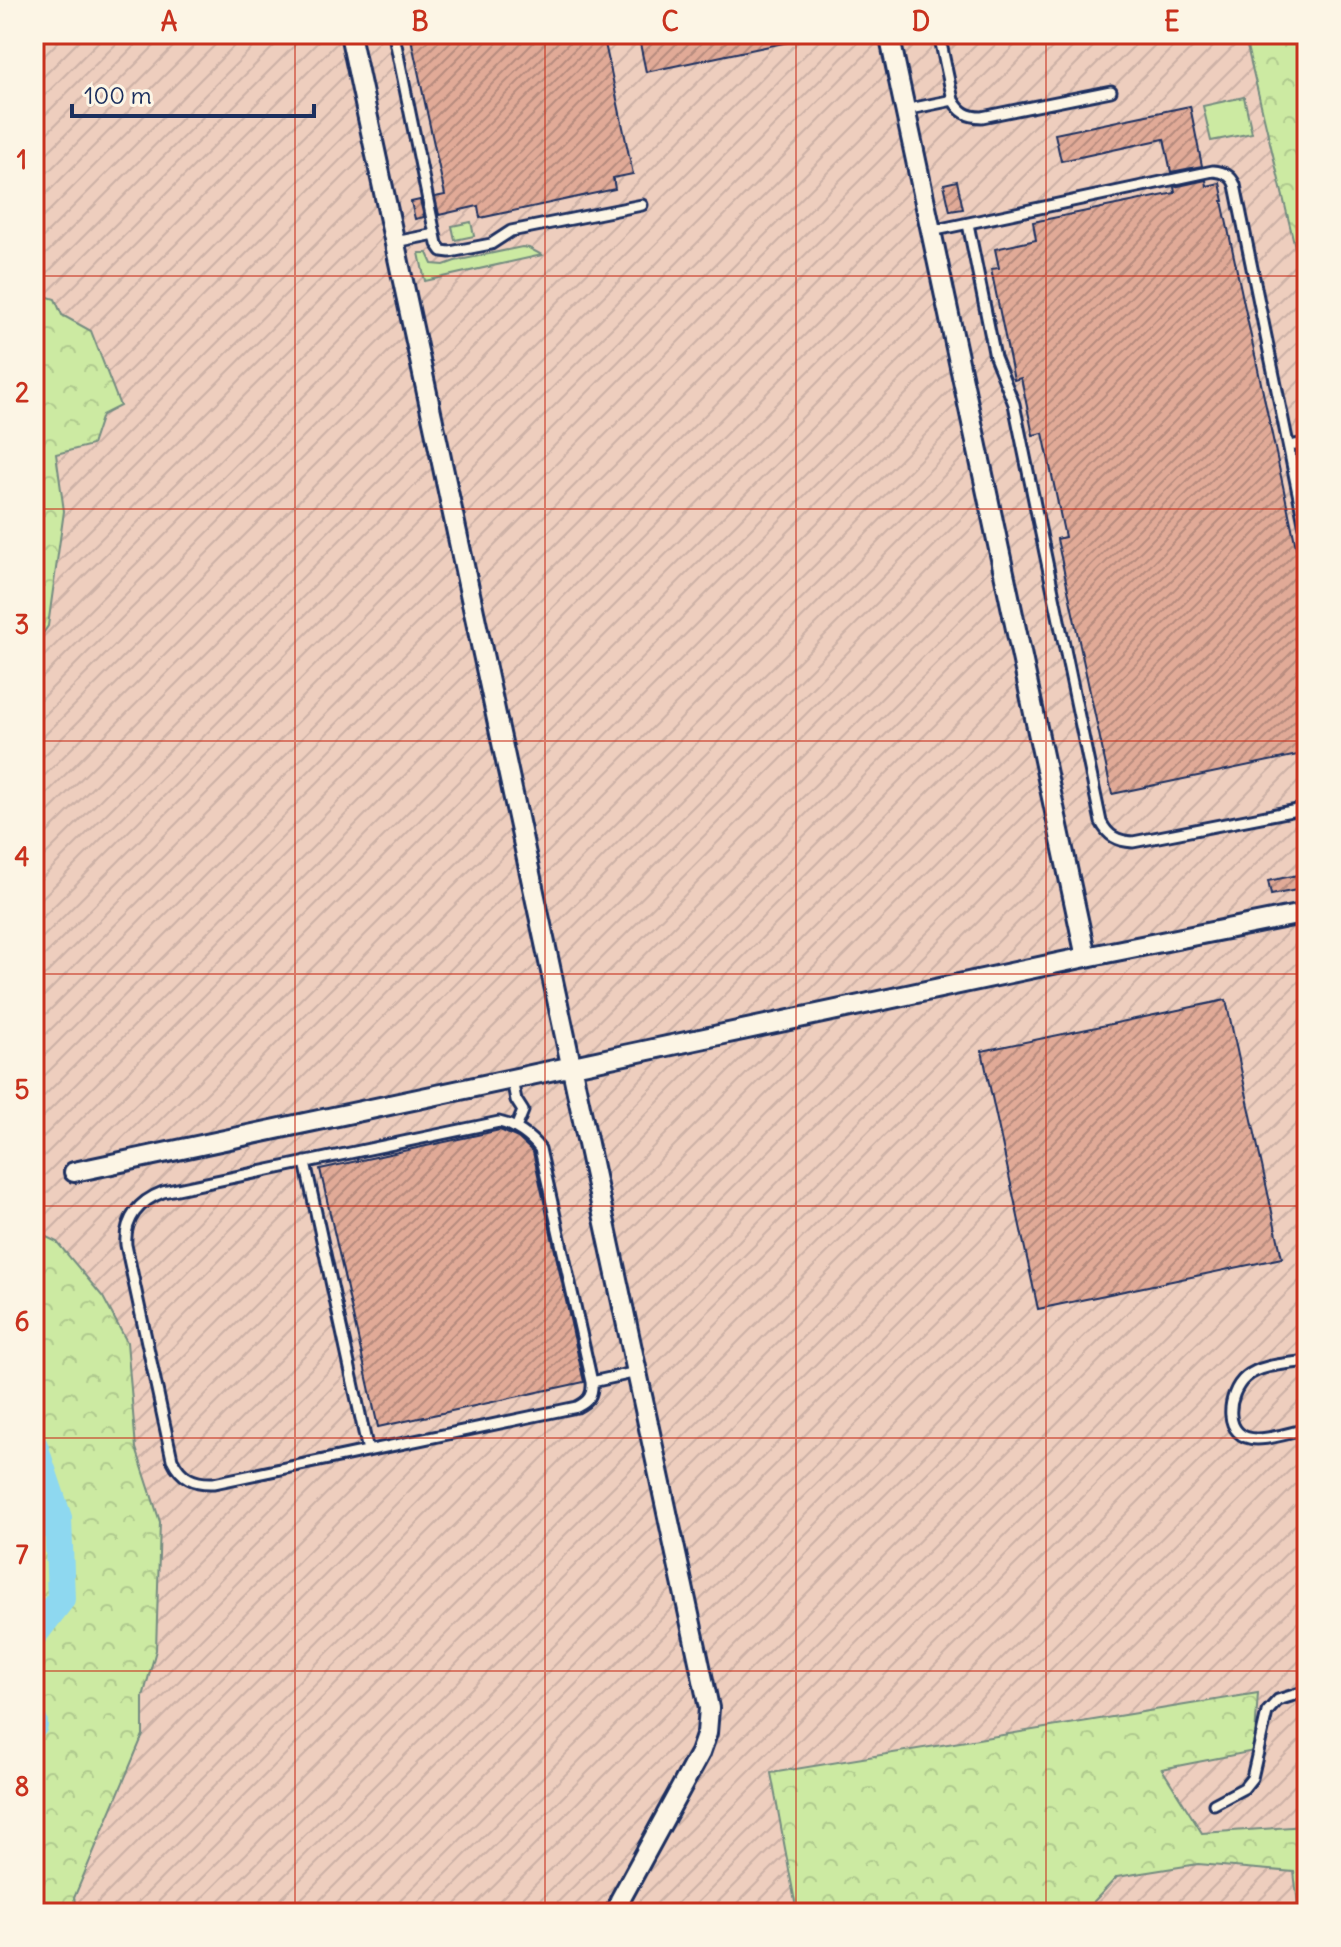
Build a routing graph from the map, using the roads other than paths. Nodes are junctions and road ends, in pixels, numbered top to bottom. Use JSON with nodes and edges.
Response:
{"nodes":[{"id":1,"x":350,"y":34,"type":"edge"},
{"id":2,"x":889,"y":34,"type":"edge"},
{"id":3,"x":939,"y":34,"type":"edge"},
{"id":4,"x":394,"y":35,"type":"edge"},
{"id":5,"x":1111,"y":91,"type":"dead end"},
{"id":6,"x":953,"y":100,"type":"junction"},
{"id":7,"x":905,"y":110,"type":"junction"},
{"id":8,"x":642,"y":205,"type":"dead end"},
{"id":9,"x":968,"y":224,"type":"junction"},
{"id":10,"x":930,"y":231,"type":"junction"},
{"id":11,"x":435,"y":234,"type":"junction"},
{"id":12,"x":395,"y":242,"type":"junction"},
{"id":13,"x":1307,"y":443,"type":"edge"},
{"id":14,"x":1289,"y":446,"type":"junction"},
{"id":15,"x":1307,"y":537,"type":"edge"},
{"id":16,"x":1307,"y":808,"type":"edge"},
{"id":17,"x":1307,"y":913,"type":"edge"},
{"id":18,"x":1086,"y":957,"type":"junction"},
{"id":19,"x":571,"y":1067,"type":"junction"},
{"id":20,"x":512,"y":1080,"type":"junction"},
{"id":21,"x":516,"y":1128,"type":"junction"},
{"id":22,"x":305,"y":1162,"type":"junction"},
{"id":23,"x":74,"y":1172,"type":"dead end"},
{"id":24,"x":1307,"y":1361,"type":"edge"},
{"id":25,"x":637,"y":1372,"type":"junction"},
{"id":26,"x":592,"y":1382,"type":"junction"},
{"id":27,"x":1307,"y":1429,"type":"edge"},
{"id":28,"x":368,"y":1451,"type":"junction"},
{"id":29,"x":1307,"y":1691,"type":"edge"},
{"id":30,"x":1214,"y":1804,"type":"dead end"},
{"id":31,"x":615,"y":1913,"type":"edge"}],
"edges":[{"from":1,"to":12,"type":"street"},
{"from":2,"to":7,"type":"street"},
{"from":3,"to":6,"type":"lane"},
{"from":4,"to":11,"type":"lane"},
{"from":5,"to":6,"type":"lane"},
{"from":6,"to":7,"type":"lane"},
{"from":7,"to":10,"type":"street"},
{"from":8,"to":11,"type":"lane"},
{"from":9,"to":10,"type":"lane"},
{"from":9,"to":14,"type":"lane"},
{"from":9,"to":16,"type":"lane"},
{"from":10,"to":18,"type":"street"},
{"from":11,"to":12,"type":"lane"},
{"from":12,"to":19,"type":"street"},
{"from":13,"to":14,"type":"lane"},
{"from":14,"to":15,"type":"lane"},
{"from":17,"to":18,"type":"street"},
{"from":18,"to":19,"type":"street"},
{"from":19,"to":20,"type":"street"},
{"from":19,"to":25,"type":"street"},
{"from":20,"to":21,"type":"lane"},
{"from":20,"to":23,"type":"street"},
{"from":21,"to":22,"type":"lane"},
{"from":21,"to":26,"type":"lane"},
{"from":22,"to":28,"type":"lane"},
{"from":22,"to":28,"type":"lane"},
{"from":24,"to":27,"type":"lane"},
{"from":25,"to":26,"type":"lane"},
{"from":25,"to":31,"type":"street"},
{"from":26,"to":28,"type":"lane"},
{"from":29,"to":30,"type":"lane"}]}
